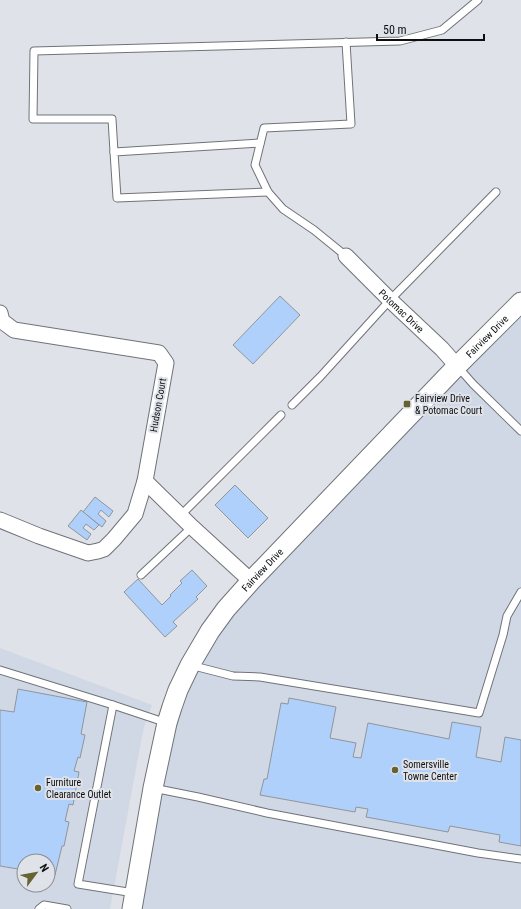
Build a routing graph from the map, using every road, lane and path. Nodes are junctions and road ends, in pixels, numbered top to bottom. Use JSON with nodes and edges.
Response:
{"nodes":[{"id":1,"x":478,"y":0,"type":"edge"},
{"id":2,"x":346,"y":42,"type":"junction"},
{"id":3,"x":260,"y":143,"type":"junction"},
{"id":4,"x":114,"y":152,"type":"junction"},
{"id":5,"x":268,"y":192,"type":"junction"},
{"id":6,"x":496,"y":192,"type":"dead end"},
{"id":7,"x":346,"y":256,"type":"joint"},
{"id":8,"x":390,"y":300,"type":"junction"},
{"id":9,"x":521,"y":302,"type":"edge"},
{"id":10,"x":0,"y":313,"type":"edge"},
{"id":11,"x":457,"y":366,"type":"junction"},
{"id":12,"x":292,"y":404,"type":"dead end"},
{"id":13,"x":282,"y":415,"type":"dead end"},
{"id":14,"x":521,"y":431,"type":"edge"},
{"id":15,"x":145,"y":481,"type":"junction"},
{"id":16,"x":180,"y":516,"type":"junction"},
{"id":17,"x":0,"y":520,"type":"edge"},
{"id":18,"x":192,"y":527,"type":"junction"},
{"id":19,"x":141,"y":575,"type":"dead end"},
{"id":20,"x":251,"y":581,"type":"junction"},
{"id":21,"x":521,"y":592,"type":"edge"},
{"id":22,"x":190,"y":665,"type":"junction"},
{"id":23,"x":0,"y":670,"type":"edge"},
{"id":24,"x":113,"y":704,"type":"junction"},
{"id":25,"x":167,"y":723,"type":"junction"},
{"id":26,"x":153,"y":788,"type":"junction"},
{"id":27,"x":521,"y":859,"type":"edge"},
{"id":28,"x":134,"y":905,"type":"edge"},
{"id":29,"x":40,"y":909,"type":"edge"},
{"id":30,"x":67,"y":909,"type":"edge"}],
"edges":[{"from":1,"to":2,"type":"lane"},
{"from":2,"to":3,"type":"lane"},
{"from":2,"to":4,"type":"lane"},
{"from":3,"to":4,"type":"lane"},
{"from":3,"to":5,"type":"lane"},
{"from":4,"to":5,"type":"lane"},
{"from":5,"to":7,"type":"lane"},
{"from":6,"to":8,"type":"lane"},
{"from":7,"to":8,"type":"street","name":"Potomac Drive"},
{"from":8,"to":11,"type":"street","name":"Potomac Drive"},
{"from":8,"to":12,"type":"lane"},
{"from":9,"to":11,"type":"street","name":"Fairview Drive"},
{"from":10,"to":15,"type":"street","name":"Hudson Court"},
{"from":11,"to":14,"type":"lane"},
{"from":11,"to":20,"type":"street","name":"Fairview Drive"},
{"from":13,"to":16,"type":"lane"},
{"from":15,"to":16,"type":"street"},
{"from":15,"to":17,"type":"street","name":"Hudson Court"},
{"from":16,"to":18,"type":"street"},
{"from":18,"to":19,"type":"lane"},
{"from":18,"to":20,"type":"street"},
{"from":20,"to":22,"type":"street","name":"Fairview Drive"},
{"from":21,"to":22,"type":"lane"},
{"from":22,"to":25,"type":"street","name":"Fairview Drive"},
{"from":23,"to":24,"type":"lane"},
{"from":24,"to":25,"type":"lane"},
{"from":24,"to":28,"type":"lane"},
{"from":25,"to":26,"type":"street","name":"Fairview Drive"},
{"from":26,"to":27,"type":"lane"},
{"from":26,"to":28,"type":"street","name":"Fairview Drive"},
{"from":29,"to":30,"type":"lane"}]}
